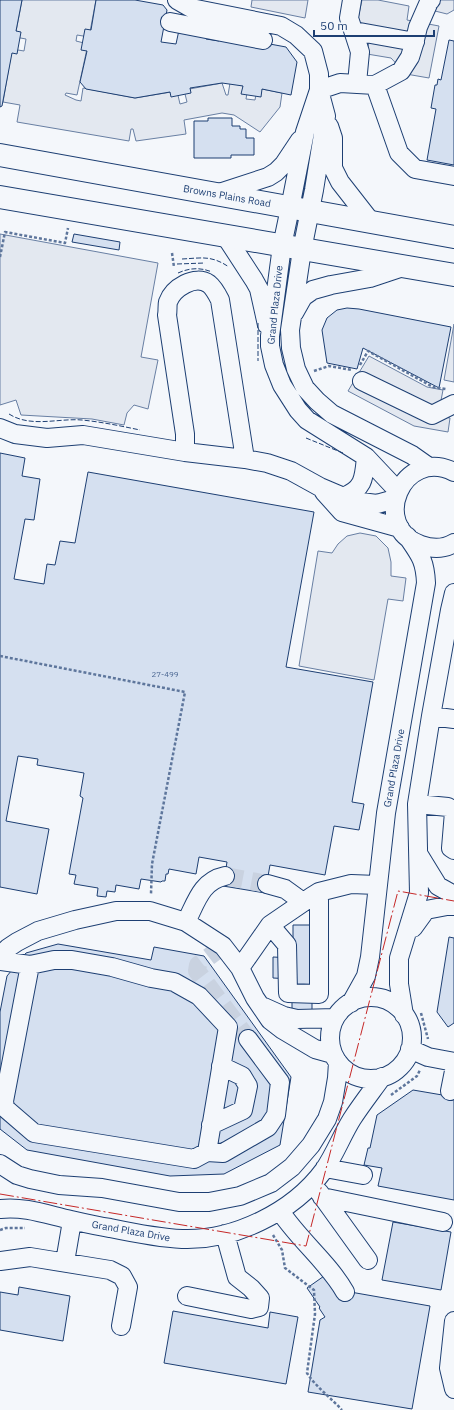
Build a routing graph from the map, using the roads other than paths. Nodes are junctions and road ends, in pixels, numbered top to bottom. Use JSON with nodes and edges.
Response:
{"nodes":[{"id":1,"x":352,"y":0,"type":"edge"},
{"id":2,"x":427,"y":0,"type":"edge"},
{"id":3,"x":184,"y":4,"type":"edge"},
{"id":4,"x":170,"y":22,"type":"dead end"},
{"id":5,"x":188,"y":25,"type":"junction"},
{"id":6,"x":354,"y":31,"type":"junction"},
{"id":7,"x":263,"y":40,"type":"dead end"},
{"id":8,"x":415,"y":42,"type":"junction"},
{"id":9,"x":357,"y":83,"type":"junction"},
{"id":10,"x":375,"y":85,"type":"junction"},
{"id":11,"x":319,"y":90,"type":"junction"},
{"id":12,"x":326,"y":116,"type":"junction"},
{"id":13,"x":305,"y":132,"type":"junction"},
{"id":14,"x":0,"y":155,"type":"edge"},
{"id":15,"x":454,"y":176,"type":"edge"},
{"id":16,"x":216,"y":194,"type":"junction"},
{"id":17,"x":0,"y":197,"type":"edge"},
{"id":18,"x":299,"y":210,"type":"junction"},
{"id":19,"x":372,"y":223,"type":"junction"},
{"id":20,"x":226,"y":237,"type":"junction"},
{"id":21,"x":454,"y":237,"type":"edge"},
{"id":22,"x":292,"y":248,"type":"junction"},
{"id":23,"x":402,"y":266,"type":"junction"},
{"id":24,"x":454,"y":275,"type":"edge"},
{"id":25,"x":292,"y":315,"type":"junction"},
{"id":26,"x":270,"y":336,"type":"junction"},
{"id":27,"x":362,"y":382,"type":"dead end"},
{"id":28,"x":454,"y":404,"type":"edge"},
{"id":29,"x":0,"y":428,"type":"edge"},
{"id":30,"x":185,"y":452,"type":"junction"},
{"id":31,"x":454,"y":455,"type":"edge"},
{"id":32,"x":366,"y":457,"type":"junction"},
{"id":33,"x":245,"y":459,"type":"junction"},
{"id":34,"x":442,"y":469,"type":"edge"},
{"id":35,"x":320,"y":487,"type":"junction"},
{"id":36,"x":397,"y":495,"type":"junction"},
{"id":37,"x":343,"y":497,"type":"junction"},
{"id":38,"x":403,"y":532,"type":"junction"},
{"id":39,"x":454,"y":543,"type":"edge"},
{"id":40,"x":454,"y":593,"type":"edge"},
{"id":41,"x":452,"y":611,"type":"edge"},
{"id":42,"x":431,"y":716,"type":"junction"},
{"id":43,"x":454,"y":719,"type":"edge"},
{"id":44,"x":417,"y":804,"type":"junction"},
{"id":45,"x":454,"y":850,"type":"edge"},
{"id":46,"x":419,"y":854,"type":"junction"},
{"id":47,"x":225,"y":876,"type":"tunnel mouth"},
{"id":48,"x":267,"y":884,"type":"tunnel mouth"},
{"id":49,"x":377,"y":885,"type":"junction"},
{"id":50,"x":319,"y":892,"type":"junction"},
{"id":51,"x":454,"y":895,"type":"edge"},
{"id":52,"x":303,"y":902,"type":"junction"},
{"id":53,"x":454,"y":906,"type":"edge"},
{"id":54,"x":186,"y":922,"type":"junction"},
{"id":55,"x":270,"y":926,"type":"junction"},
{"id":56,"x":405,"y":940,"type":"junction"},
{"id":57,"x":0,"y":956,"type":"edge"},
{"id":58,"x":16,"y":964,"type":"edge"},
{"id":59,"x":240,"y":968,"type":"junction"},
{"id":60,"x":351,"y":1003,"type":"junction"},
{"id":61,"x":261,"y":1006,"type":"junction"},
{"id":62,"x":412,"y":1011,"type":"junction"},
{"id":63,"x":335,"y":1018,"type":"junction"},
{"id":64,"x":248,"y":1039,"type":"tunnel mouth"},
{"id":65,"x":410,"y":1049,"type":"junction"},
{"id":66,"x":335,"y":1058,"type":"junction"},
{"id":67,"x":454,"y":1062,"type":"edge"},
{"id":68,"x":221,"y":1066,"type":"junction"},
{"id":69,"x":454,"y":1071,"type":"edge"},
{"id":70,"x":382,"y":1077,"type":"junction"},
{"id":71,"x":450,"y":1091,"type":"dead end"},
{"id":72,"x":211,"y":1125,"type":"junction"},
{"id":73,"x":207,"y":1152,"type":"junction"},
{"id":74,"x":0,"y":1164,"type":"edge"},
{"id":75,"x":325,"y":1168,"type":"junction"},
{"id":76,"x":363,"y":1175,"type":"dead end"},
{"id":77,"x":318,"y":1190,"type":"junction"},
{"id":78,"x":0,"y":1209,"type":"edge"},
{"id":79,"x":284,"y":1218,"type":"junction"},
{"id":80,"x":72,"y":1221,"type":"junction"},
{"id":81,"x":443,"y":1222,"type":"dead end"},
{"id":82,"x":225,"y":1234,"type":"junction"},
{"id":83,"x":368,"y":1260,"type":"dead end"},
{"id":84,"x":0,"y":1261,"type":"edge"},
{"id":85,"x":65,"y":1262,"type":"junction"},
{"id":86,"x":345,"y":1292,"type":"dead end"},
{"id":87,"x":187,"y":1296,"type":"dead end"},
{"id":88,"x":454,"y":1321,"type":"edge"},
{"id":89,"x":121,"y":1326,"type":"dead end"},
{"id":90,"x":454,"y":1389,"type":"edge"}],
"edges":[{"from":1,"to":6,"type":"street"},
{"from":2,"to":8,"type":"street"},
{"from":3,"to":5,"type":"street"},
{"from":3,"to":11,"type":"street"},
{"from":4,"to":5,"type":"street"},
{"from":5,"to":7,"type":"street"},
{"from":6,"to":8,"type":"street"},
{"from":6,"to":9,"type":"street"},
{"from":8,"to":10,"type":"street"},
{"from":9,"to":10,"type":"street"},
{"from":9,"to":11,"type":"street"},
{"from":10,"to":15,"type":"street"},
{"from":11,"to":12,"type":"street"},
{"from":11,"to":13,"type":"street"},
{"from":12,"to":18,"type":"street"},
{"from":12,"to":19,"type":"street"},
{"from":13,"to":16,"type":"street"},
{"from":13,"to":18,"type":"street"},
{"from":14,"to":16,"type":"main road","name":"Browns Plains Road"},
{"from":16,"to":18,"type":"main road","name":"Browns Plains Road"},
{"from":17,"to":20,"type":"main road"},
{"from":18,"to":19,"type":"main road","name":"Browns Plains Road"},
{"from":18,"to":22,"type":"street","name":"Grand Plaza Drive"},
{"from":19,"to":21,"type":"main road","name":"Browns Plains Road"},
{"from":20,"to":22,"type":"main road"},
{"from":20,"to":26,"type":"street"},
{"from":22,"to":23,"type":"main road"},
{"from":22,"to":25,"type":"street","name":"Grand Plaza Drive"},
{"from":22,"to":26,"type":"street","name":"Grand Plaza Drive"},
{"from":23,"to":24,"type":"main road"},
{"from":23,"to":25,"type":"street"},
{"from":25,"to":34,"type":"street","name":"Grand Plaza Drive"},
{"from":26,"to":32,"type":"street","name":"Grand Plaza Drive"},
{"from":27,"to":28,"type":"street"},
{"from":29,"to":30,"type":"street"},
{"from":30,"to":33,"type":"street"},
{"from":30,"to":33,"type":"street"},
{"from":31,"to":34,"type":"street"},
{"from":32,"to":36,"type":"street","name":"Grand Plaza Drive"},
{"from":32,"to":37,"type":"street"},
{"from":33,"to":35,"type":"street"},
{"from":34,"to":36,"type":"street"},
{"from":35,"to":37,"type":"street"},
{"from":35,"to":38,"type":"street"},
{"from":36,"to":37,"type":"street"},
{"from":36,"to":38,"type":"street"},
{"from":38,"to":39,"type":"street"},
{"from":38,"to":49,"type":"street","name":"Grand Plaza Drive"},
{"from":40,"to":41,"type":"street"},
{"from":41,"to":42,"type":"street"},
{"from":42,"to":43,"type":"street"},
{"from":42,"to":44,"type":"street"},
{"from":44,"to":45,"type":"street"},
{"from":44,"to":46,"type":"street"},
{"from":46,"to":51,"type":"street"},
{"from":46,"to":56,"type":"street"},
{"from":47,"to":54,"type":"street"},
{"from":48,"to":52,"type":"street"},
{"from":49,"to":50,"type":"street"},
{"from":49,"to":60,"type":"street","name":"Grand Plaza Drive"},
{"from":50,"to":52,"type":"street"},
{"from":50,"to":55,"type":"street"},
{"from":52,"to":55,"type":"street"},
{"from":53,"to":56,"type":"street"},
{"from":54,"to":57,"type":"street"},
{"from":54,"to":59,"type":"street"},
{"from":55,"to":59,"type":"street"},
{"from":56,"to":62,"type":"street"},
{"from":58,"to":68,"type":"street"},
{"from":58,"to":73,"type":"street"},
{"from":59,"to":61,"type":"street"},
{"from":60,"to":62,"type":"street"},
{"from":60,"to":63,"type":"street"},
{"from":61,"to":63,"type":"street"},
{"from":61,"to":66,"type":"street"},
{"from":62,"to":65,"type":"street"},
{"from":63,"to":66,"type":"street"},
{"from":64,"to":73,"type":"street"},
{"from":65,"to":67,"type":"street"},
{"from":65,"to":70,"type":"street"},
{"from":66,"to":70,"type":"street"},
{"from":66,"to":74,"type":"street"},
{"from":68,"to":72,"type":"street"},
{"from":68,"to":72,"type":"street"},
{"from":69,"to":71,"type":"street"},
{"from":70,"to":75,"type":"street","name":"Grand Plaza Drive"},
{"from":72,"to":73,"type":"street"},
{"from":75,"to":76,"type":"street"},
{"from":75,"to":77,"type":"street","name":"Grand Plaza Drive"},
{"from":77,"to":79,"type":"street","name":"Grand Plaza Drive"},
{"from":77,"to":81,"type":"street"},
{"from":77,"to":83,"type":"street"},
{"from":78,"to":80,"type":"street","name":"Grand Plaza Drive"},
{"from":79,"to":82,"type":"street","name":"Grand Plaza Drive"},
{"from":79,"to":86,"type":"street"},
{"from":80,"to":82,"type":"street","name":"Grand Plaza Drive"},
{"from":80,"to":85,"type":"street"},
{"from":82,"to":87,"type":"street"},
{"from":84,"to":85,"type":"street"},
{"from":85,"to":89,"type":"street"},
{"from":88,"to":90,"type":"street"}]}
